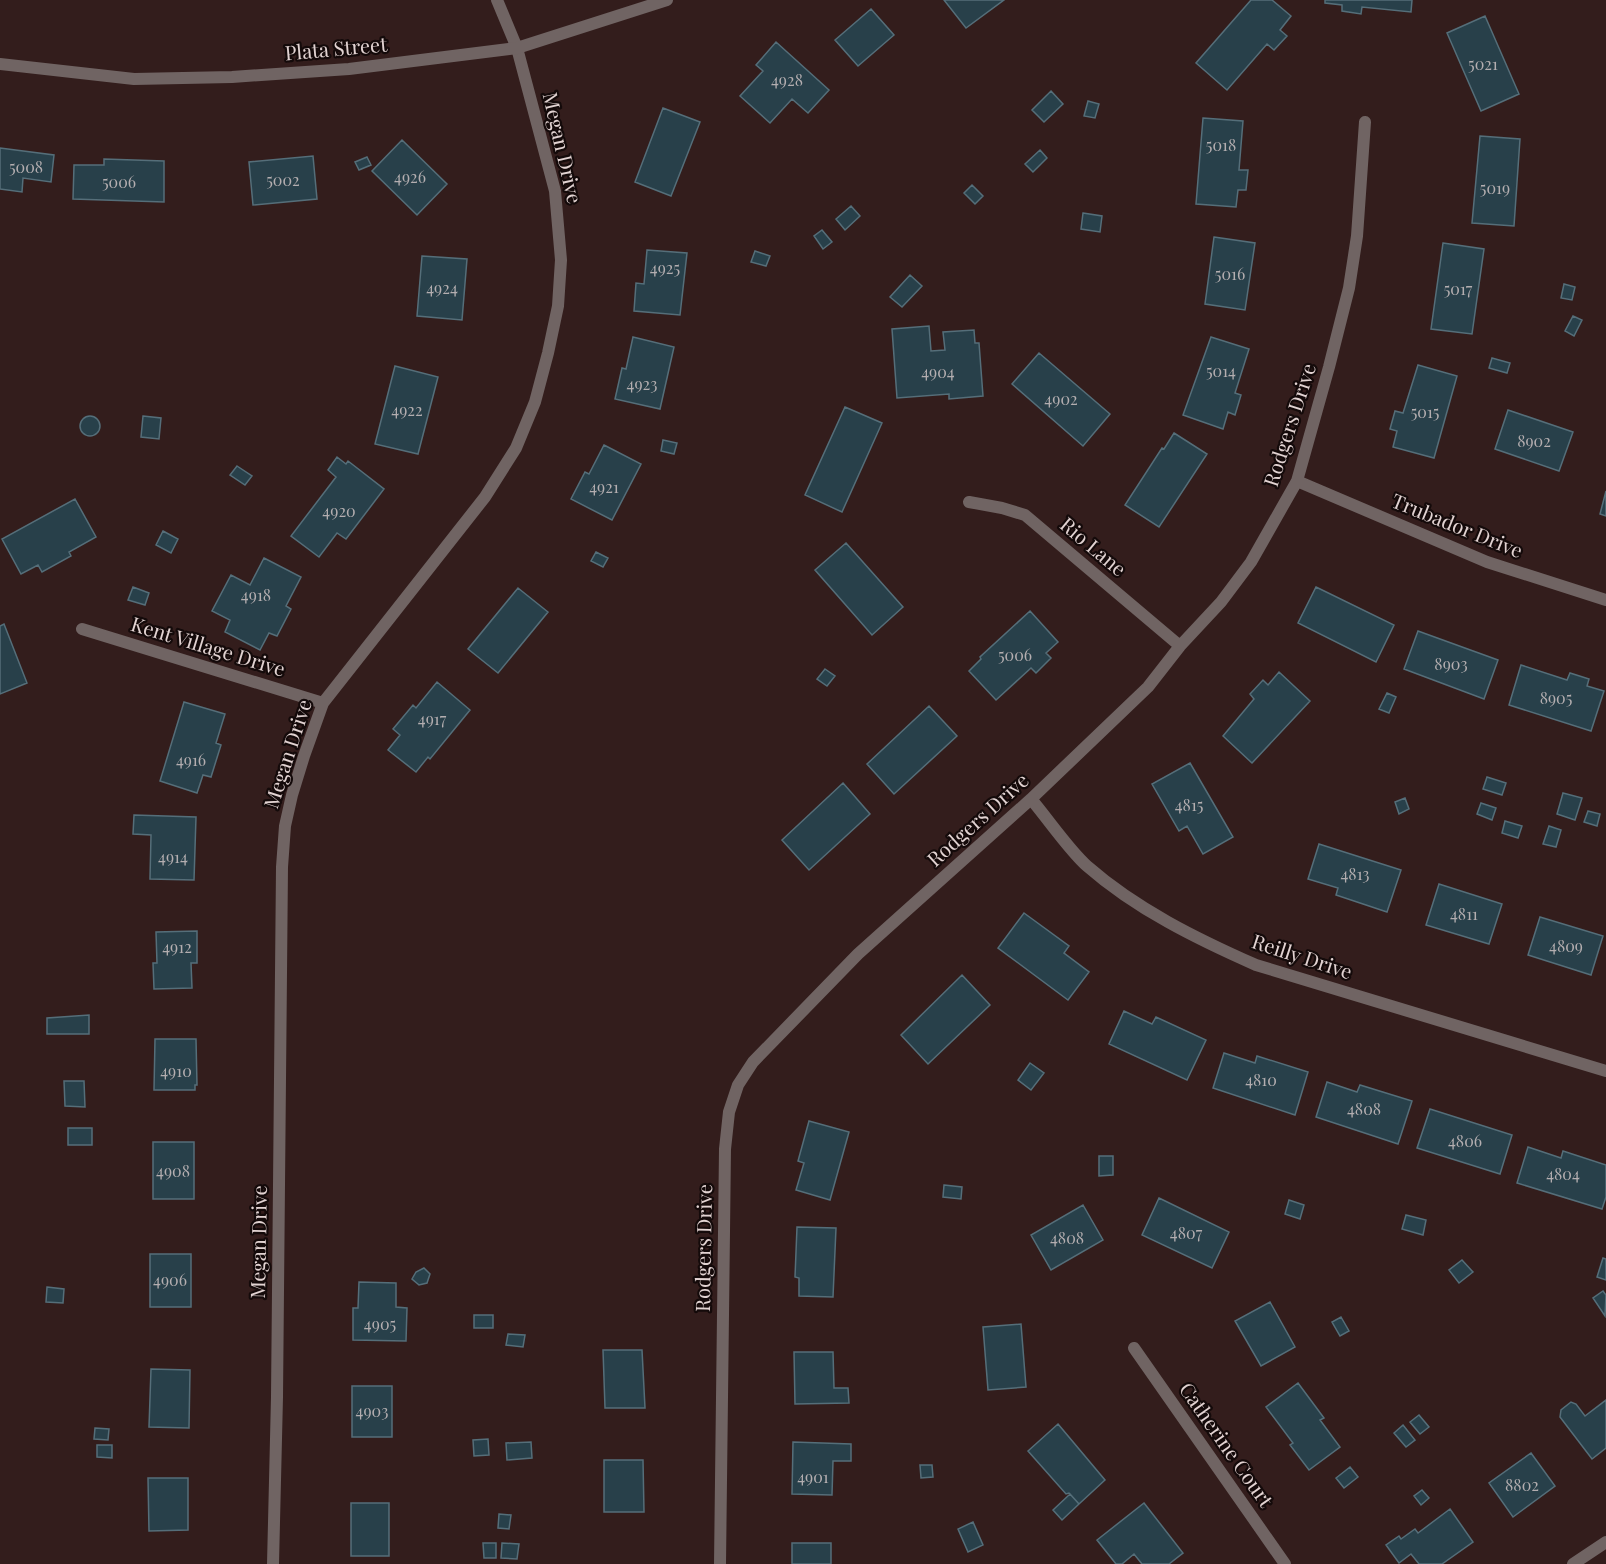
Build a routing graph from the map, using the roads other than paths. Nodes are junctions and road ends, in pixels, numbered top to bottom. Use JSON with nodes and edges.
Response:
{"nodes":[{"id":1,"x":497,"y":0,"type":"edge"},
{"id":2,"x":667,"y":0,"type":"edge"},
{"id":3,"x":517,"y":48,"type":"junction"},
{"id":4,"x":0,"y":64,"type":"edge"},
{"id":5,"x":1365,"y":122,"type":"dead end"},
{"id":6,"x":1297,"y":481,"type":"junction"},
{"id":7,"x":969,"y":502,"type":"dead end"},
{"id":8,"x":1606,"y":600,"type":"edge"},
{"id":9,"x":82,"y":629,"type":"dead end"},
{"id":10,"x":1180,"y":646,"type":"junction"},
{"id":11,"x":323,"y":703,"type":"junction"},
{"id":12,"x":1031,"y":800,"type":"junction"},
{"id":13,"x":1606,"y":1071,"type":"edge"},
{"id":14,"x":1134,"y":1348,"type":"dead end"},
{"id":15,"x":1606,"y":1542,"type":"edge"},
{"id":16,"x":273,"y":1564,"type":"edge"},
{"id":17,"x":720,"y":1564,"type":"edge"},
{"id":18,"x":1285,"y":1564,"type":"edge"},
{"id":19,"x":1573,"y":1564,"type":"edge"}],
"edges":[{"from":1,"to":3,"type":"street","name":"Megan Drive"},
{"from":2,"to":3,"type":"street","name":"Plata Street"},
{"from":3,"to":4,"type":"street","name":"Plata Street"},
{"from":3,"to":11,"type":"street","name":"Megan Drive"},
{"from":5,"to":6,"type":"street","name":"Rodgers Drive"},
{"from":6,"to":8,"type":"street","name":"Trubador Drive"},
{"from":6,"to":10,"type":"street","name":"Rodgers Drive"},
{"from":7,"to":10,"type":"street","name":"Rio Lane"},
{"from":9,"to":11,"type":"street","name":"Kent Village Drive"},
{"from":10,"to":12,"type":"street","name":"Rodgers Drive"},
{"from":11,"to":16,"type":"street","name":"Megan Drive"},
{"from":12,"to":13,"type":"street","name":"Reilly Drive"},
{"from":12,"to":17,"type":"street","name":"Rodgers Drive"},
{"from":14,"to":18,"type":"street","name":"Catherine Court"},
{"from":15,"to":19,"type":"street"}]}
